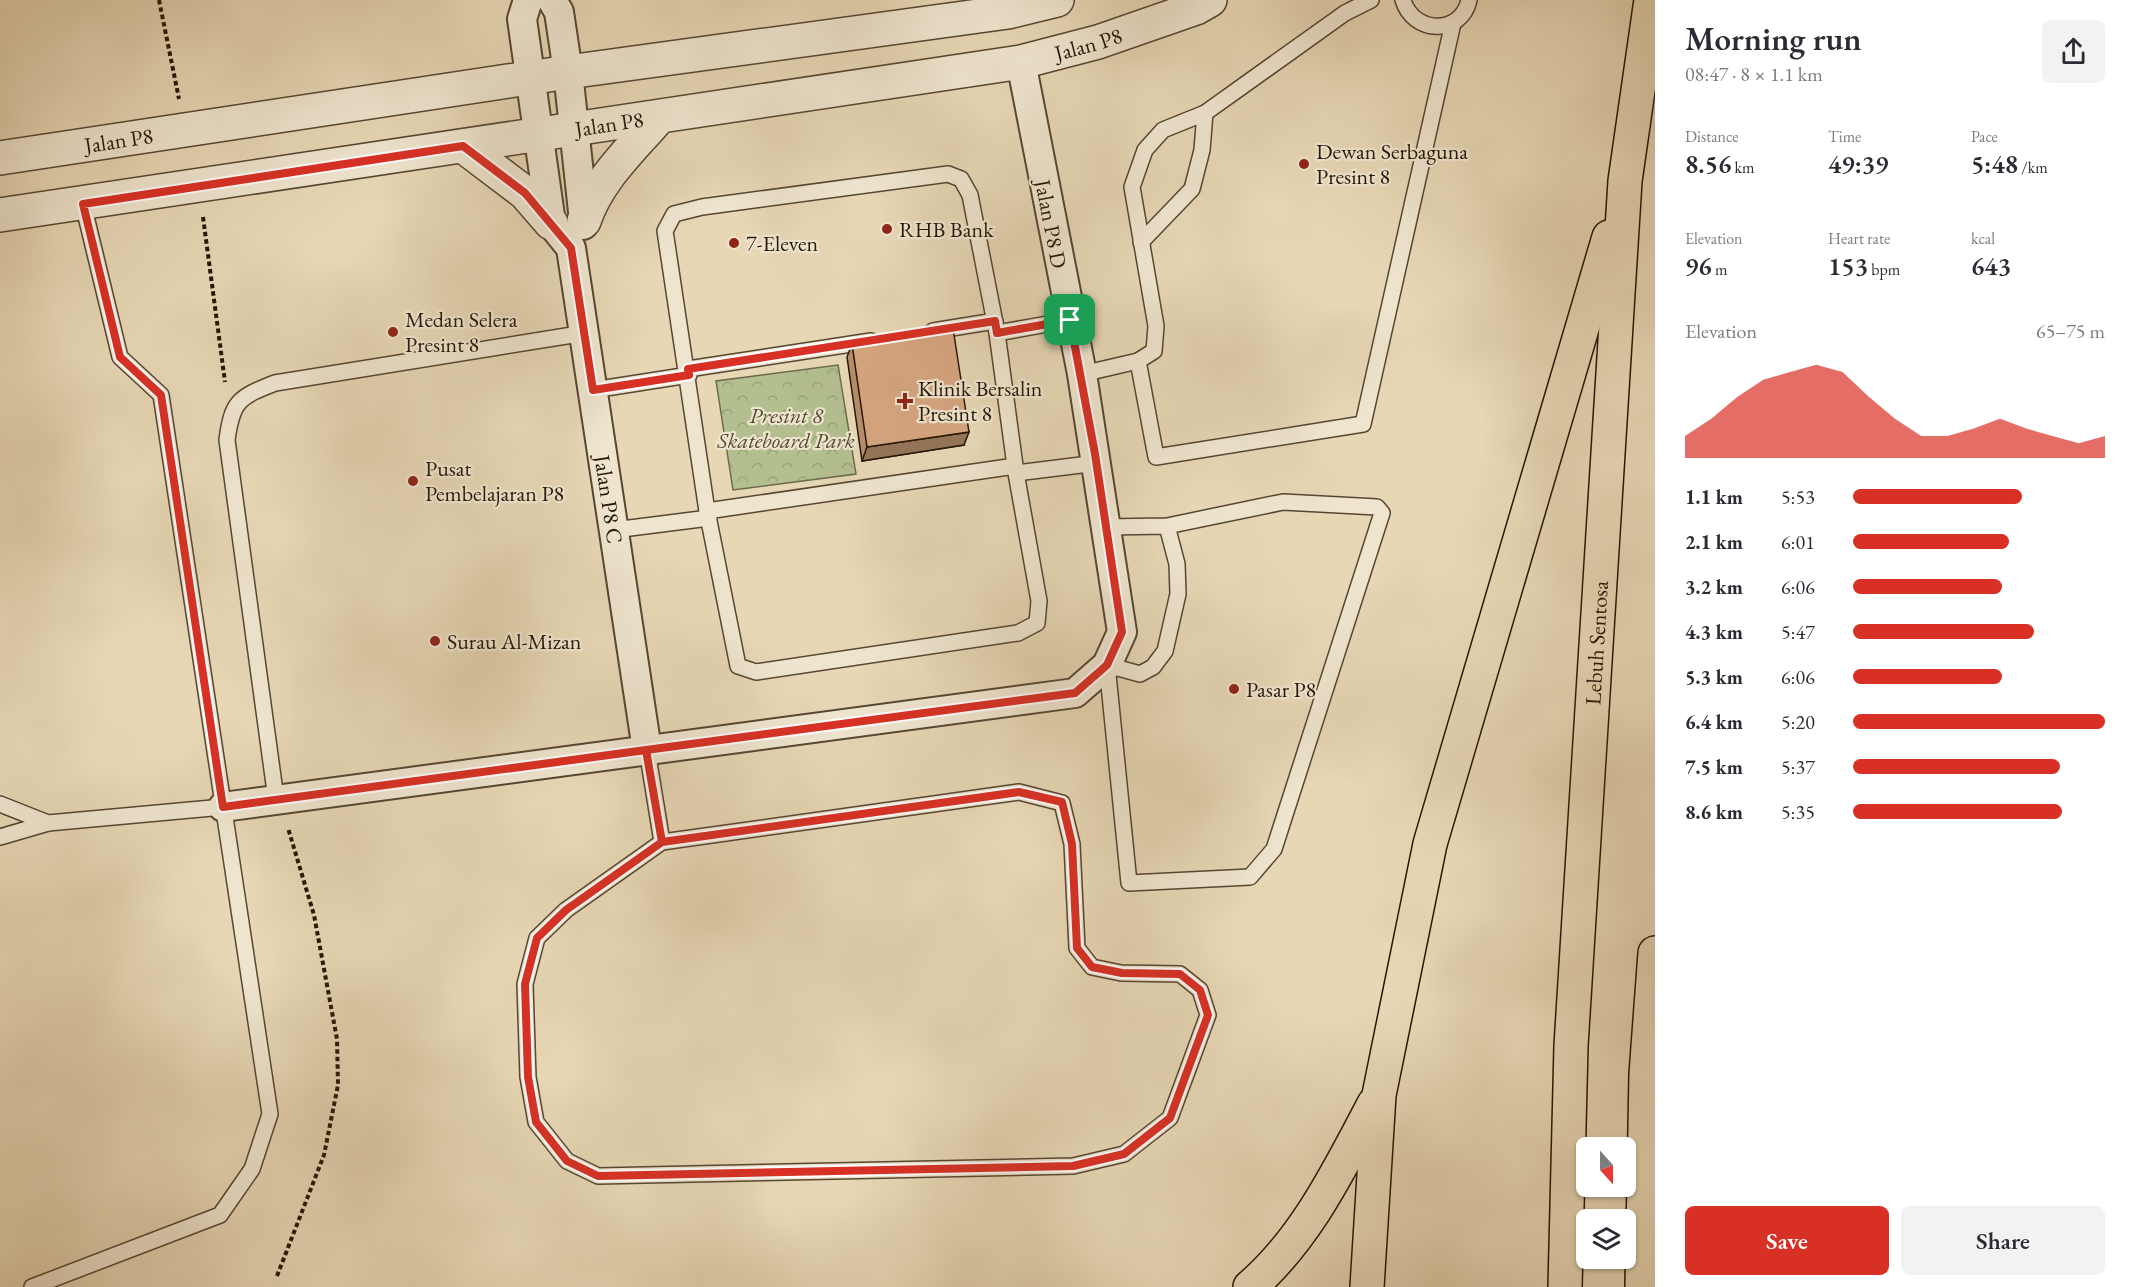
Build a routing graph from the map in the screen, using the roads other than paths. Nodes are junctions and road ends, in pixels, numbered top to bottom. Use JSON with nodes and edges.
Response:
{"nodes":[{"id":1,"x":528,"y":0,"type":"edge"},
{"id":2,"x":552,"y":0,"type":"edge"},
{"id":3,"x":1057,"y":0,"type":"edge"},
{"id":4,"x":1210,"y":0,"type":"edge"},
{"id":5,"x":1371,"y":0,"type":"edge"},
{"id":6,"x":1403,"y":0,"type":"edge"},
{"id":7,"x":1469,"y":0,"type":"edge"},
{"id":8,"x":1651,"y":0,"type":"edge"},
{"id":9,"x":1453,"y":23,"type":"junction"},
{"id":10,"x":1021,"y":62,"type":"junction"},
{"id":11,"x":568,"y":72,"type":"junction"},
{"id":12,"x":530,"y":78,"type":"junction"},
{"id":13,"x":1205,"y":113,"type":"junction"},
{"id":14,"x":659,"y":117,"type":"junction"},
{"id":15,"x":574,"y":129,"type":"junction"},
{"id":16,"x":538,"y":135,"type":"junction"},
{"id":17,"x":463,"y":146,"type":"junction"},
{"id":18,"x":0,"y":158,"type":"edge"},
{"id":19,"x":1625,"y":181,"type":"junction"},
{"id":20,"x":83,"y":204,"type":"junction"},
{"id":21,"x":0,"y":215,"type":"edge"},
{"id":22,"x":551,"y":223,"type":"junction"},
{"id":23,"x":578,"y":234,"type":"junction"},
{"id":24,"x":1141,"y":242,"type":"junction"},
{"id":25,"x":1070,"y":320,"type":"junction"},
{"id":26,"x":996,"y":327,"type":"junction"},
{"id":27,"x":585,"y":333,"type":"junction"},
{"id":28,"x":912,"y":334,"type":"edge"},
{"id":29,"x":889,"y":338,"type":"edge"},
{"id":30,"x":1138,"y":361,"type":"junction"},
{"id":31,"x":688,"y":372,"type":"junction"},
{"id":32,"x":1082,"y":374,"type":"junction"},
{"id":33,"x":593,"y":390,"type":"junction"},
{"id":34,"x":1097,"y":463,"type":"junction"},
{"id":35,"x":1015,"y":470,"type":"junction"},
{"id":36,"x":708,"y":515,"type":"junction"},
{"id":37,"x":1167,"y":526,"type":"junction"},
{"id":38,"x":1105,"y":527,"type":"junction"},
{"id":39,"x":614,"y":530,"type":"junction"},
{"id":40,"x":1107,"y":665,"type":"junction"},
{"id":41,"x":646,"y":750,"type":"junction"},
{"id":42,"x":276,"y":800,"type":"junction"},
{"id":43,"x":0,"y":804,"type":"edge"},
{"id":44,"x":223,"y":807,"type":"junction"},
{"id":45,"x":48,"y":823,"type":"junction"},
{"id":46,"x":0,"y":837,"type":"edge"},
{"id":47,"x":662,"y":842,"type":"junction"},
{"id":48,"x":1655,"y":953,"type":"edge"},
{"id":49,"x":1379,"y":1095,"type":"junction"},
{"id":50,"x":32,"y":1287,"type":"edge"},
{"id":51,"x":1250,"y":1287,"type":"edge"},
{"id":52,"x":1367,"y":1287,"type":"edge"},
{"id":53,"x":1565,"y":1287,"type":"edge"},
{"id":54,"x":1642,"y":1287,"type":"edge"}],
"edges":[{"from":1,"to":12,"type":"street"},
{"from":2,"to":11,"type":"street","name":"Jalan P8 C"},
{"from":3,"to":11,"type":"street","name":"Jalan P8"},
{"from":4,"to":10,"type":"street","name":"Jalan P8"},
{"from":5,"to":13,"type":"lane"},
{"from":6,"to":9,"type":"lane"},
{"from":7,"to":9,"type":"lane"},
{"from":8,"to":19,"type":"main road","name":"Lebuh Sentosa"},
{"from":9,"to":30,"type":"lane"},
{"from":10,"to":14,"type":"street","name":"Jalan P8"},
{"from":10,"to":25,"type":"street","name":"Jalan P8 D"},
{"from":11,"to":12,"type":"street","name":"Jalan P8"},
{"from":11,"to":15,"type":"street","name":"Jalan P8 C"},
{"from":12,"to":16,"type":"street"},
{"from":12,"to":18,"type":"street","name":"Jalan P8"},
{"from":13,"to":24,"type":"lane"},
{"from":13,"to":24,"type":"lane"},
{"from":14,"to":15,"type":"street","name":"Jalan P8"},
{"from":14,"to":23,"type":"street"},
{"from":15,"to":16,"type":"street","name":"Jalan P8"},
{"from":15,"to":23,"type":"street","name":"Jalan P8 C"},
{"from":16,"to":17,"type":"street","name":"Jalan P8"},
{"from":16,"to":22,"type":"street"},
{"from":17,"to":20,"type":"street","name":"Jalan P8"},
{"from":17,"to":22,"type":"street"},
{"from":19,"to":49,"type":"main road"},
{"from":19,"to":53,"type":"main road","name":"Lebuh Sentosa"},
{"from":20,"to":21,"type":"street","name":"Jalan P8"},
{"from":20,"to":44,"type":"lane"},
{"from":22,"to":23,"type":"street","name":"Jalan P8 C"},
{"from":23,"to":27,"type":"street","name":"Jalan P8 C"},
{"from":24,"to":30,"type":"lane"},
{"from":25,"to":26,"type":"lane"},
{"from":25,"to":32,"type":"street","name":"Jalan P8 D"},
{"from":26,"to":28,"type":"lane"},
{"from":26,"to":31,"type":"lane"},
{"from":26,"to":35,"type":"lane"},
{"from":27,"to":33,"type":"street","name":"Jalan P8 C"},
{"from":27,"to":42,"type":"lane"},
{"from":29,"to":31,"type":"lane"},
{"from":30,"to":32,"type":"lane"},
{"from":31,"to":33,"type":"lane"},
{"from":31,"to":36,"type":"lane"},
{"from":32,"to":34,"type":"street","name":"Jalan P8 D"},
{"from":33,"to":39,"type":"street","name":"Jalan P8 C"},
{"from":34,"to":35,"type":"lane"},
{"from":34,"to":38,"type":"street","name":"Jalan P8 D"},
{"from":35,"to":36,"type":"lane"},
{"from":35,"to":36,"type":"lane"},
{"from":36,"to":39,"type":"lane"},
{"from":37,"to":38,"type":"lane"},
{"from":37,"to":40,"type":"lane"},
{"from":37,"to":40,"type":"lane"},
{"from":38,"to":40,"type":"street","name":"Jalan P8 D"},
{"from":39,"to":41,"type":"street","name":"Jalan P8 C"},
{"from":40,"to":41,"type":"street","name":"Jalan P8 D"},
{"from":41,"to":42,"type":"street","name":"Jalan P8 D"},
{"from":41,"to":47,"type":"lane"},
{"from":42,"to":44,"type":"street","name":"Jalan P8 D"},
{"from":43,"to":45,"type":"lane"},
{"from":44,"to":45,"type":"lane"},
{"from":44,"to":50,"type":"lane"},
{"from":45,"to":46,"type":"lane"},
{"from":47,"to":47,"type":"lane"},
{"from":48,"to":54,"type":"main road"},
{"from":49,"to":51,"type":"main road"},
{"from":49,"to":52,"type":"main road"}]}
